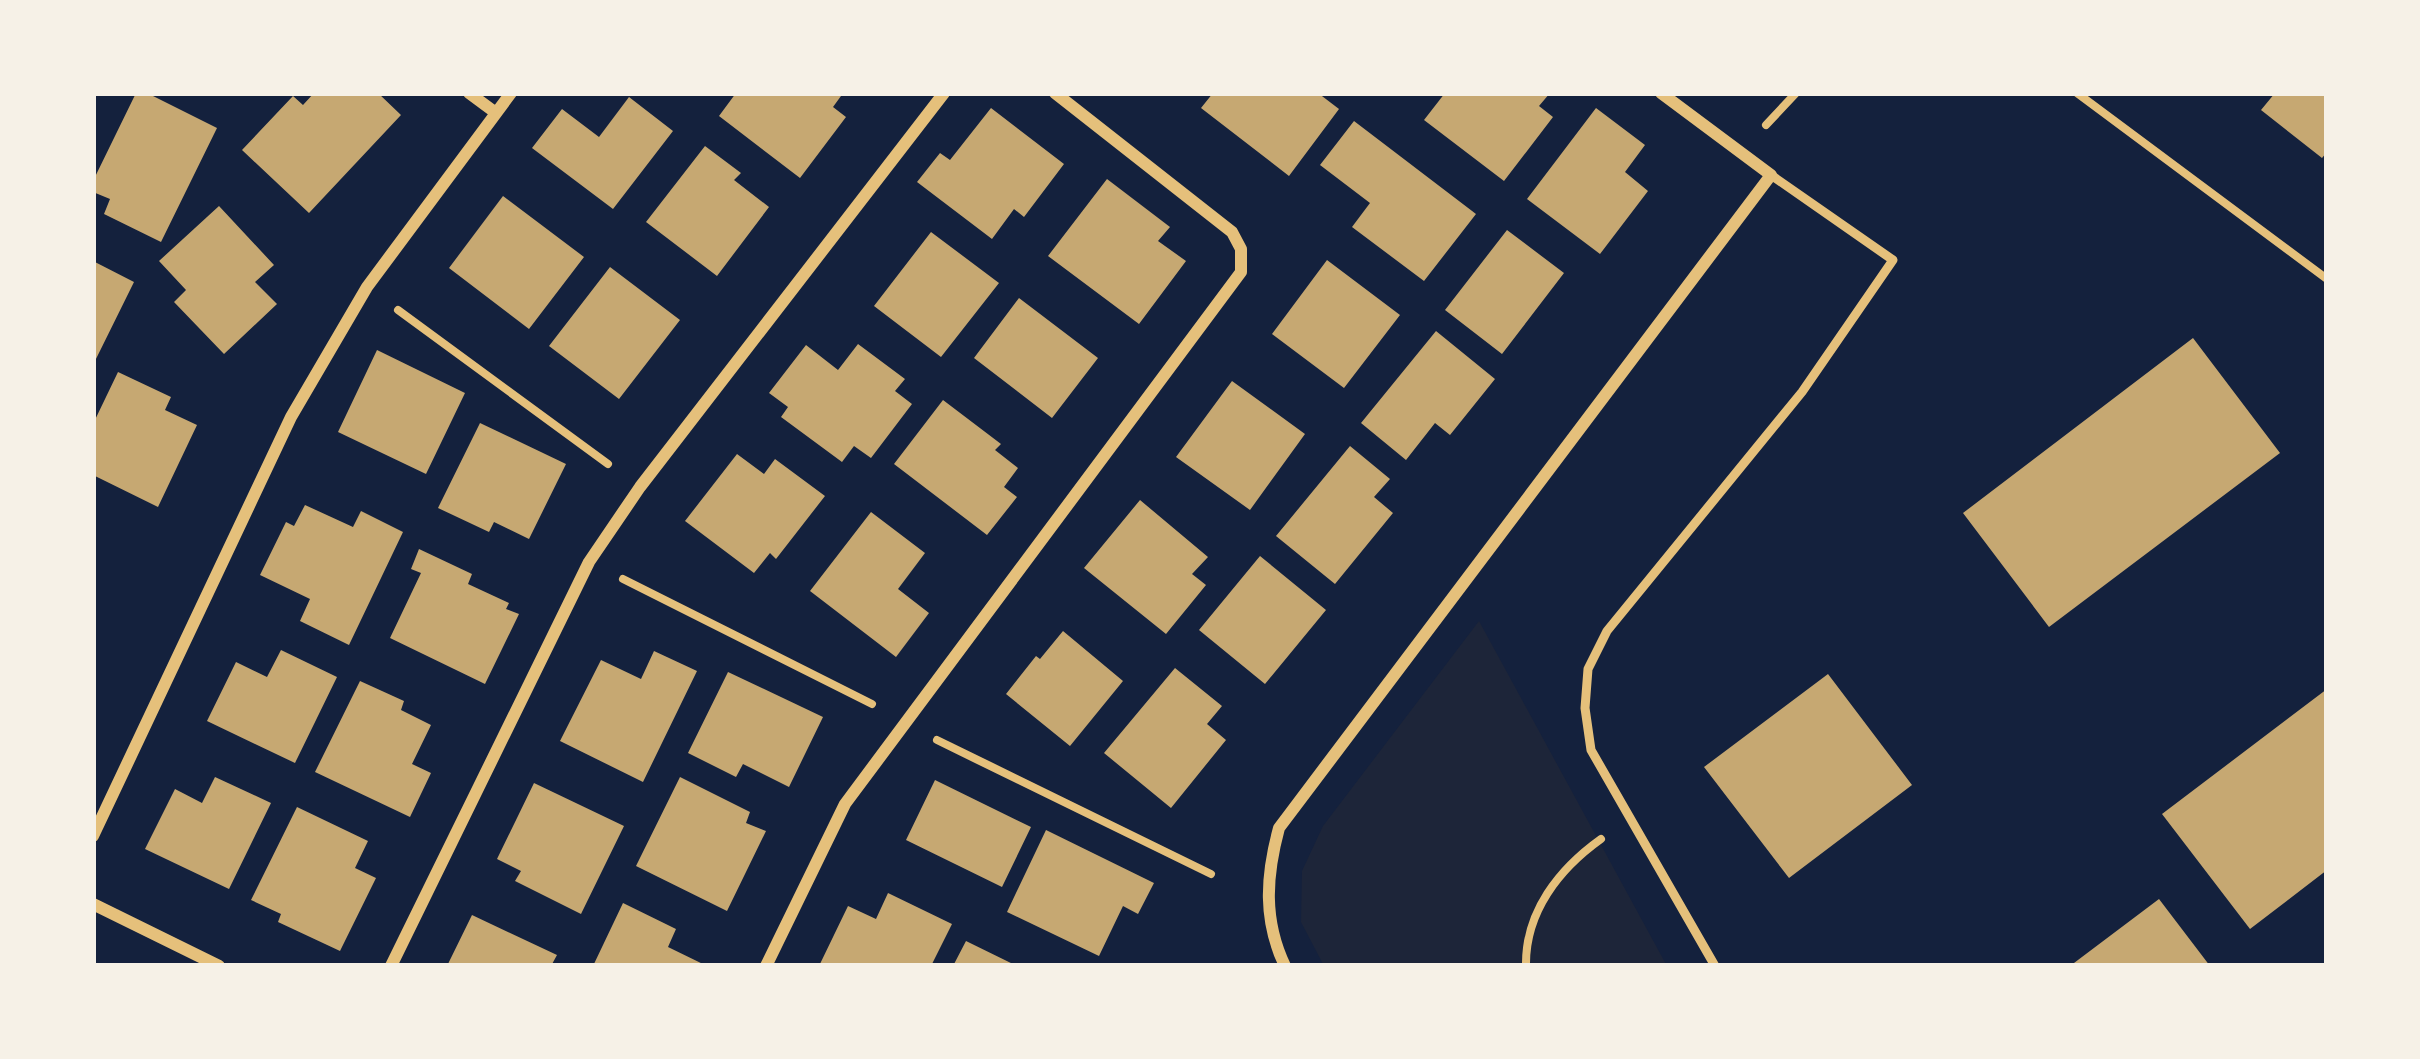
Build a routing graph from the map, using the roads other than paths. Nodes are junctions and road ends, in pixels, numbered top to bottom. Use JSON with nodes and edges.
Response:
{"nodes":[{"id":1,"x":469,"y":93,"type":"edge"},
{"id":2,"x":511,"y":93,"type":"edge"},
{"id":3,"x":944,"y":93,"type":"edge"},
{"id":4,"x":1055,"y":93,"type":"edge"},
{"id":5,"x":1661,"y":93,"type":"edge"},
{"id":6,"x":496,"y":112,"type":"junction"},
{"id":7,"x":1771,"y":175,"type":"junction"},
{"id":8,"x":93,"y":836,"type":"edge"},
{"id":9,"x":93,"y":904,"type":"edge"},
{"id":10,"x":219,"y":966,"type":"edge"},
{"id":11,"x":391,"y":966,"type":"edge"},
{"id":12,"x":766,"y":966,"type":"edge"},
{"id":13,"x":1285,"y":966,"type":"edge"},
{"id":14,"x":1715,"y":966,"type":"edge"}],
"edges":[{"from":1,"to":6,"type":"street"},
{"from":2,"to":6,"type":"street"},
{"from":3,"to":11,"type":"street"},
{"from":4,"to":12,"type":"street"},
{"from":5,"to":7,"type":"street"},
{"from":6,"to":8,"type":"street"},
{"from":7,"to":13,"type":"street"},
{"from":7,"to":14,"type":"lane"},
{"from":9,"to":10,"type":"street"}]}
